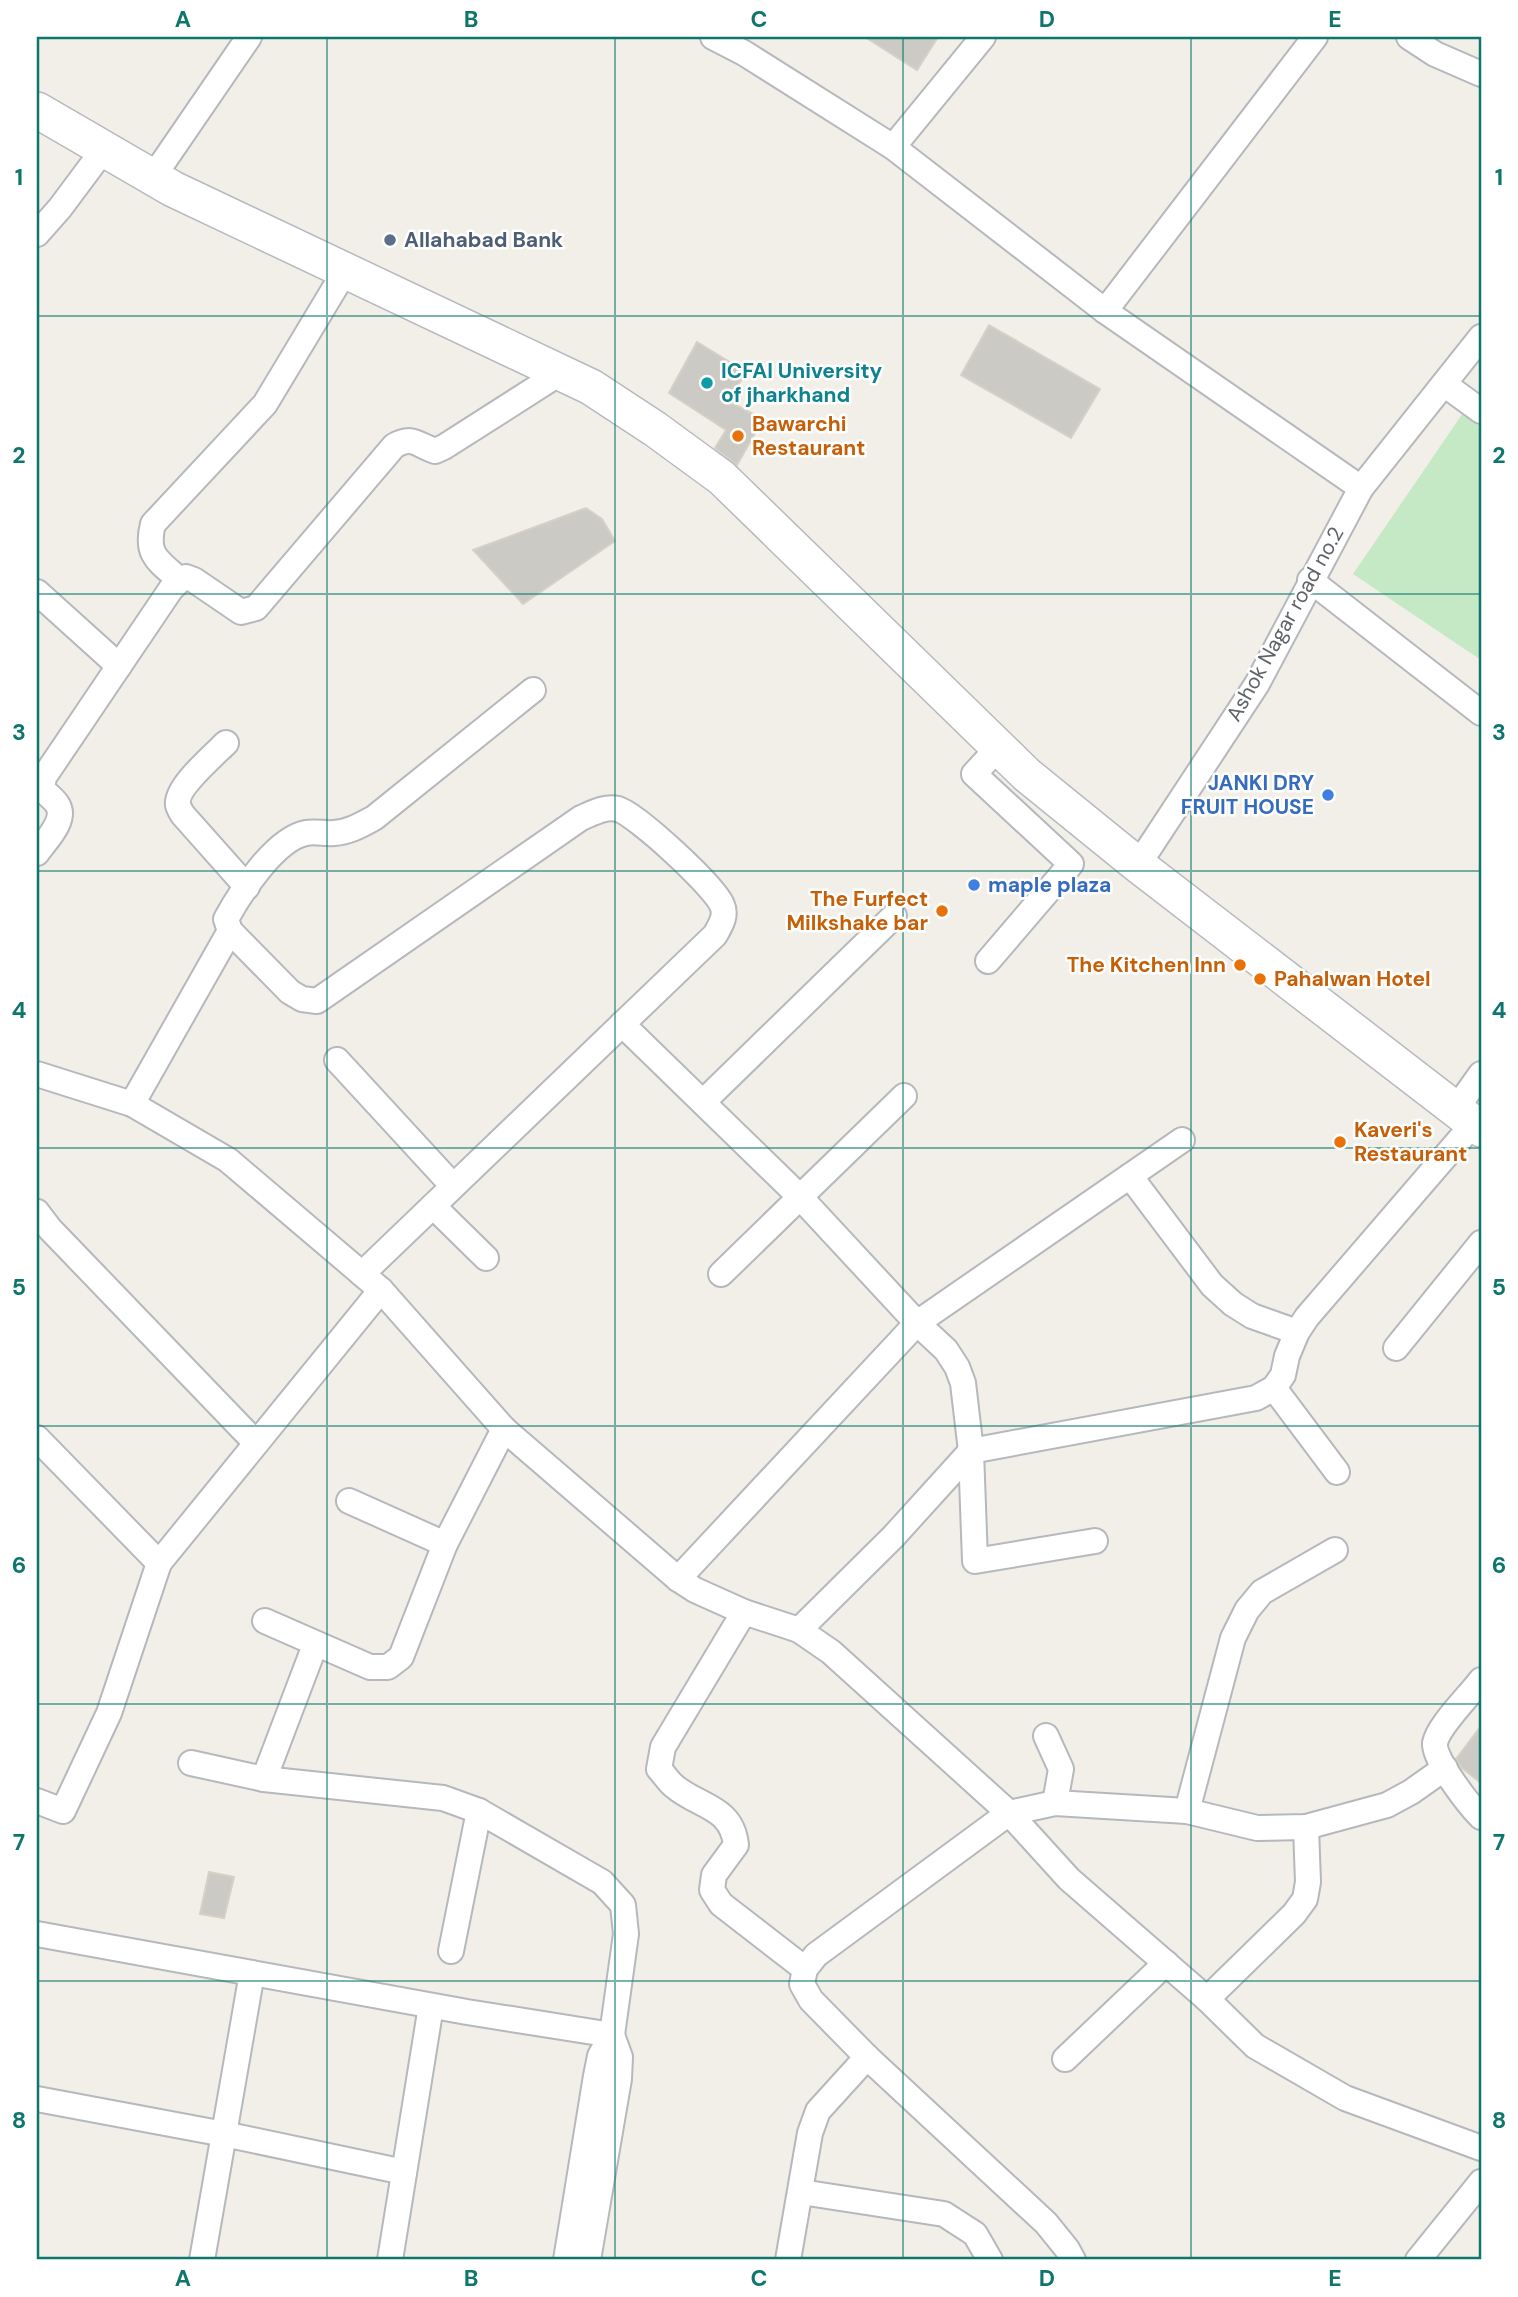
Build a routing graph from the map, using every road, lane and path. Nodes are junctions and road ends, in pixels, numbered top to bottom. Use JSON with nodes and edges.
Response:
{"nodes":[{"id":1,"x":249,"y":37,"type":"edge"},
{"id":2,"x":713,"y":37,"type":"edge"},
{"id":3,"x":983,"y":37,"type":"edge"},
{"id":4,"x":1314,"y":37,"type":"edge"},
{"id":5,"x":1409,"y":37,"type":"edge"},
{"id":6,"x":1481,"y":74,"type":"edge"},
{"id":7,"x":37,"y":110,"type":"edge"},
{"id":8,"x":893,"y":147,"type":"junction"},
{"id":9,"x":104,"y":149,"type":"junction"},
{"id":10,"x":153,"y":177,"type":"junction"},
{"id":11,"x":37,"y":234,"type":"edge"},
{"id":12,"x":345,"y":271,"type":"junction"},
{"id":13,"x":1105,"y":311,"type":"junction"},
{"id":14,"x":1481,"y":337,"type":"edge"},
{"id":15,"x":560,"y":373,"type":"junction"},
{"id":16,"x":1444,"y":384,"type":"junction"},
{"id":17,"x":1481,"y":411,"type":"edge"},
{"id":18,"x":1361,"y":488,"type":"junction"},
{"id":19,"x":180,"y":580,"type":"junction"},
{"id":20,"x":1310,"y":580,"type":"junction"},
{"id":21,"x":37,"y":592,"type":"edge"},
{"id":22,"x":119,"y":666,"type":"junction"},
{"id":23,"x":533,"y":690,"type":"dead end"},
{"id":24,"x":1481,"y":713,"type":"edge"},
{"id":25,"x":226,"y":743,"type":"dead end"},
{"id":26,"x":999,"y":747,"type":"junction"},
{"id":27,"x":37,"y":853,"type":"edge"},
{"id":28,"x":1139,"y":865,"type":"junction"},
{"id":29,"x":247,"y":887,"type":"junction"},
{"id":30,"x":894,"y":916,"type":"dead end"},
{"id":31,"x":230,"y":931,"type":"junction"},
{"id":32,"x":988,"y":961,"type":"dead end"},
{"id":33,"x":622,"y":1024,"type":"junction"},
{"id":34,"x":337,"y":1060,"type":"dead end"},
{"id":35,"x":37,"y":1074,"type":"edge"},
{"id":36,"x":1481,"y":1074,"type":"edge"},
{"id":37,"x":904,"y":1096,"type":"dead end"},
{"id":38,"x":703,"y":1102,"type":"junction"},
{"id":39,"x":132,"y":1104,"type":"junction"},
{"id":40,"x":1470,"y":1120,"type":"edge"},
{"id":41,"x":1182,"y":1139,"type":"dead end"},
{"id":42,"x":1130,"y":1176,"type":"junction"},
{"id":43,"x":453,"y":1186,"type":"junction"},
{"id":44,"x":800,"y":1197,"type":"junction"},
{"id":45,"x":433,"y":1206,"type":"junction"},
{"id":46,"x":37,"y":1212,"type":"edge"},
{"id":47,"x":1481,"y":1242,"type":"edge"},
{"id":48,"x":486,"y":1258,"type":"dead end"},
{"id":49,"x":721,"y":1274,"type":"dead end"},
{"id":50,"x":362,"y":1275,"type":"junction"},
{"id":51,"x":381,"y":1290,"type":"junction"},
{"id":52,"x":917,"y":1323,"type":"junction"},
{"id":53,"x":1297,"y":1332,"type":"junction"},
{"id":54,"x":1396,"y":1348,"type":"dead end"},
{"id":55,"x":1274,"y":1388,"type":"junction"},
{"id":56,"x":505,"y":1429,"type":"junction"},
{"id":57,"x":37,"y":1438,"type":"edge"},
{"id":58,"x":256,"y":1443,"type":"junction"},
{"id":59,"x":971,"y":1451,"type":"junction"},
{"id":60,"x":1338,"y":1472,"type":"dead end"},
{"id":61,"x":349,"y":1500,"type":"dead end"},
{"id":62,"x":1095,"y":1541,"type":"dead end"},
{"id":63,"x":445,"y":1544,"type":"junction"},
{"id":64,"x":1335,"y":1550,"type":"dead end"},
{"id":65,"x":159,"y":1563,"type":"junction"},
{"id":66,"x":678,"y":1579,"type":"junction"},
{"id":67,"x":744,"y":1612,"type":"junction"},
{"id":68,"x":265,"y":1622,"type":"dead end"},
{"id":69,"x":799,"y":1630,"type":"junction"},
{"id":70,"x":315,"y":1645,"type":"junction"},
{"id":71,"x":1481,"y":1681,"type":"edge"},
{"id":72,"x":1046,"y":1736,"type":"dead end"},
{"id":73,"x":191,"y":1763,"type":"dead end"},
{"id":74,"x":1445,"y":1768,"type":"junction"},
{"id":75,"x":264,"y":1779,"type":"junction"},
{"id":76,"x":37,"y":1801,"type":"edge"},
{"id":77,"x":1055,"y":1803,"type":"junction"},
{"id":78,"x":479,"y":1811,"type":"junction"},
{"id":79,"x":1187,"y":1811,"type":"junction"},
{"id":80,"x":1009,"y":1813,"type":"junction"},
{"id":81,"x":1481,"y":1817,"type":"edge"},
{"id":82,"x":1306,"y":1827,"type":"junction"},
{"id":83,"x":37,"y":1934,"type":"edge"},
{"id":84,"x":452,"y":1951,"type":"dead end"},
{"id":85,"x":1166,"y":1963,"type":"junction"},
{"id":86,"x":805,"y":1969,"type":"junction"},
{"id":87,"x":252,"y":1973,"type":"junction"},
{"id":88,"x":1207,"y":1999,"type":"junction"},
{"id":89,"x":431,"y":2006,"type":"junction"},
{"id":90,"x":612,"y":2035,"type":"junction"},
{"id":91,"x":867,"y":2057,"type":"junction"},
{"id":92,"x":1065,"y":2059,"type":"dead end"},
{"id":93,"x":37,"y":2099,"type":"edge"},
{"id":94,"x":224,"y":2134,"type":"junction"},
{"id":95,"x":1481,"y":2148,"type":"edge"},
{"id":96,"x":404,"y":2172,"type":"junction"},
{"id":97,"x":1481,"y":2182,"type":"edge"},
{"id":98,"x":801,"y":2192,"type":"junction"},
{"id":99,"x":202,"y":2260,"type":"edge"},
{"id":100,"x":390,"y":2260,"type":"edge"},
{"id":101,"x":566,"y":2260,"type":"edge"},
{"id":102,"x":588,"y":2260,"type":"edge"},
{"id":103,"x":788,"y":2260,"type":"edge"},
{"id":104,"x":990,"y":2260,"type":"edge"},
{"id":105,"x":1073,"y":2260,"type":"edge"},
{"id":106,"x":1418,"y":2260,"type":"edge"}],
"edges":[{"from":1,"to":10,"type":"street"},
{"from":2,"to":8,"type":"street"},
{"from":3,"to":8,"type":"street"},
{"from":4,"to":13,"type":"street"},
{"from":5,"to":6,"type":"street"},
{"from":7,"to":9,"type":"street"},
{"from":8,"to":13,"type":"street"},
{"from":9,"to":10,"type":"street"},
{"from":9,"to":11,"type":"street"},
{"from":10,"to":12,"type":"street"},
{"from":12,"to":15,"type":"street"},
{"from":12,"to":19,"type":"street"},
{"from":13,"to":18,"type":"street"},
{"from":14,"to":16,"type":"street","name":"Ashok Nagar road no.2"},
{"from":15,"to":19,"type":"street"},
{"from":15,"to":26,"type":"street"},
{"from":16,"to":17,"type":"street"},
{"from":16,"to":18,"type":"street","name":"Ashok Nagar road no.2"},
{"from":18,"to":20,"type":"street","name":"Ashok Nagar road no.2"},
{"from":19,"to":22,"type":"street"},
{"from":20,"to":24,"type":"street"},
{"from":20,"to":28,"type":"street","name":"Ashok Nagar road no.2"},
{"from":21,"to":22,"type":"street"},
{"from":22,"to":27,"type":"street"},
{"from":23,"to":29,"type":"street"},
{"from":25,"to":29,"type":"street"},
{"from":26,"to":28,"type":"street"},
{"from":26,"to":32,"type":"street"},
{"from":28,"to":40,"type":"street"},
{"from":29,"to":31,"type":"street"},
{"from":30,"to":38,"type":"street"},
{"from":31,"to":33,"type":"street"},
{"from":31,"to":39,"type":"street"},
{"from":33,"to":38,"type":"street"},
{"from":33,"to":43,"type":"street"},
{"from":34,"to":43,"type":"street"},
{"from":35,"to":39,"type":"street"},
{"from":36,"to":40,"type":"street"},
{"from":37,"to":44,"type":"street"},
{"from":38,"to":44,"type":"street"},
{"from":39,"to":50,"type":"street"},
{"from":40,"to":53,"type":"street"},
{"from":41,"to":42,"type":"street"},
{"from":42,"to":52,"type":"street"},
{"from":42,"to":53,"type":"street"},
{"from":43,"to":45,"type":"street"},
{"from":44,"to":49,"type":"street"},
{"from":44,"to":52,"type":"street"},
{"from":45,"to":48,"type":"street"},
{"from":45,"to":50,"type":"street"},
{"from":46,"to":58,"type":"street"},
{"from":47,"to":54,"type":"street"},
{"from":50,"to":51,"type":"street"},
{"from":51,"to":56,"type":"street"},
{"from":51,"to":58,"type":"street"},
{"from":52,"to":59,"type":"street"},
{"from":52,"to":66,"type":"street"},
{"from":53,"to":55,"type":"street"},
{"from":55,"to":59,"type":"street"},
{"from":55,"to":60,"type":"street"},
{"from":56,"to":63,"type":"street"},
{"from":56,"to":66,"type":"street"},
{"from":57,"to":65,"type":"street"},
{"from":58,"to":65,"type":"street"},
{"from":59,"to":62,"type":"street"},
{"from":59,"to":69,"type":"street"},
{"from":61,"to":63,"type":"street"},
{"from":63,"to":70,"type":"street"},
{"from":64,"to":79,"type":"street"},
{"from":65,"to":76,"type":"street"},
{"from":66,"to":67,"type":"street"},
{"from":67,"to":69,"type":"street"},
{"from":67,"to":86,"type":"street"},
{"from":68,"to":70,"type":"street"},
{"from":69,"to":80,"type":"street"},
{"from":70,"to":75,"type":"street"},
{"from":71,"to":74,"type":"street"},
{"from":72,"to":77,"type":"street"},
{"from":73,"to":75,"type":"street"},
{"from":74,"to":81,"type":"street"},
{"from":74,"to":82,"type":"street"},
{"from":75,"to":78,"type":"street"},
{"from":77,"to":79,"type":"street"},
{"from":77,"to":80,"type":"street"},
{"from":78,"to":84,"type":"street"},
{"from":78,"to":90,"type":"street"},
{"from":79,"to":82,"type":"street"},
{"from":80,"to":85,"type":"street"},
{"from":80,"to":86,"type":"street"},
{"from":82,"to":88,"type":"street"},
{"from":83,"to":87,"type":"street"},
{"from":85,"to":88,"type":"street"},
{"from":85,"to":92,"type":"street"},
{"from":86,"to":91,"type":"street"},
{"from":87,"to":89,"type":"street"},
{"from":87,"to":94,"type":"street"},
{"from":88,"to":95,"type":"street"},
{"from":89,"to":90,"type":"street"},
{"from":89,"to":96,"type":"street"},
{"from":90,"to":101,"type":"street"},
{"from":90,"to":102,"type":"street"},
{"from":91,"to":98,"type":"street"},
{"from":91,"to":105,"type":"street"},
{"from":93,"to":94,"type":"street"},
{"from":94,"to":96,"type":"street"},
{"from":94,"to":99,"type":"street"},
{"from":96,"to":100,"type":"street"},
{"from":97,"to":106,"type":"street"},
{"from":98,"to":103,"type":"street"},
{"from":98,"to":104,"type":"street"}]}
